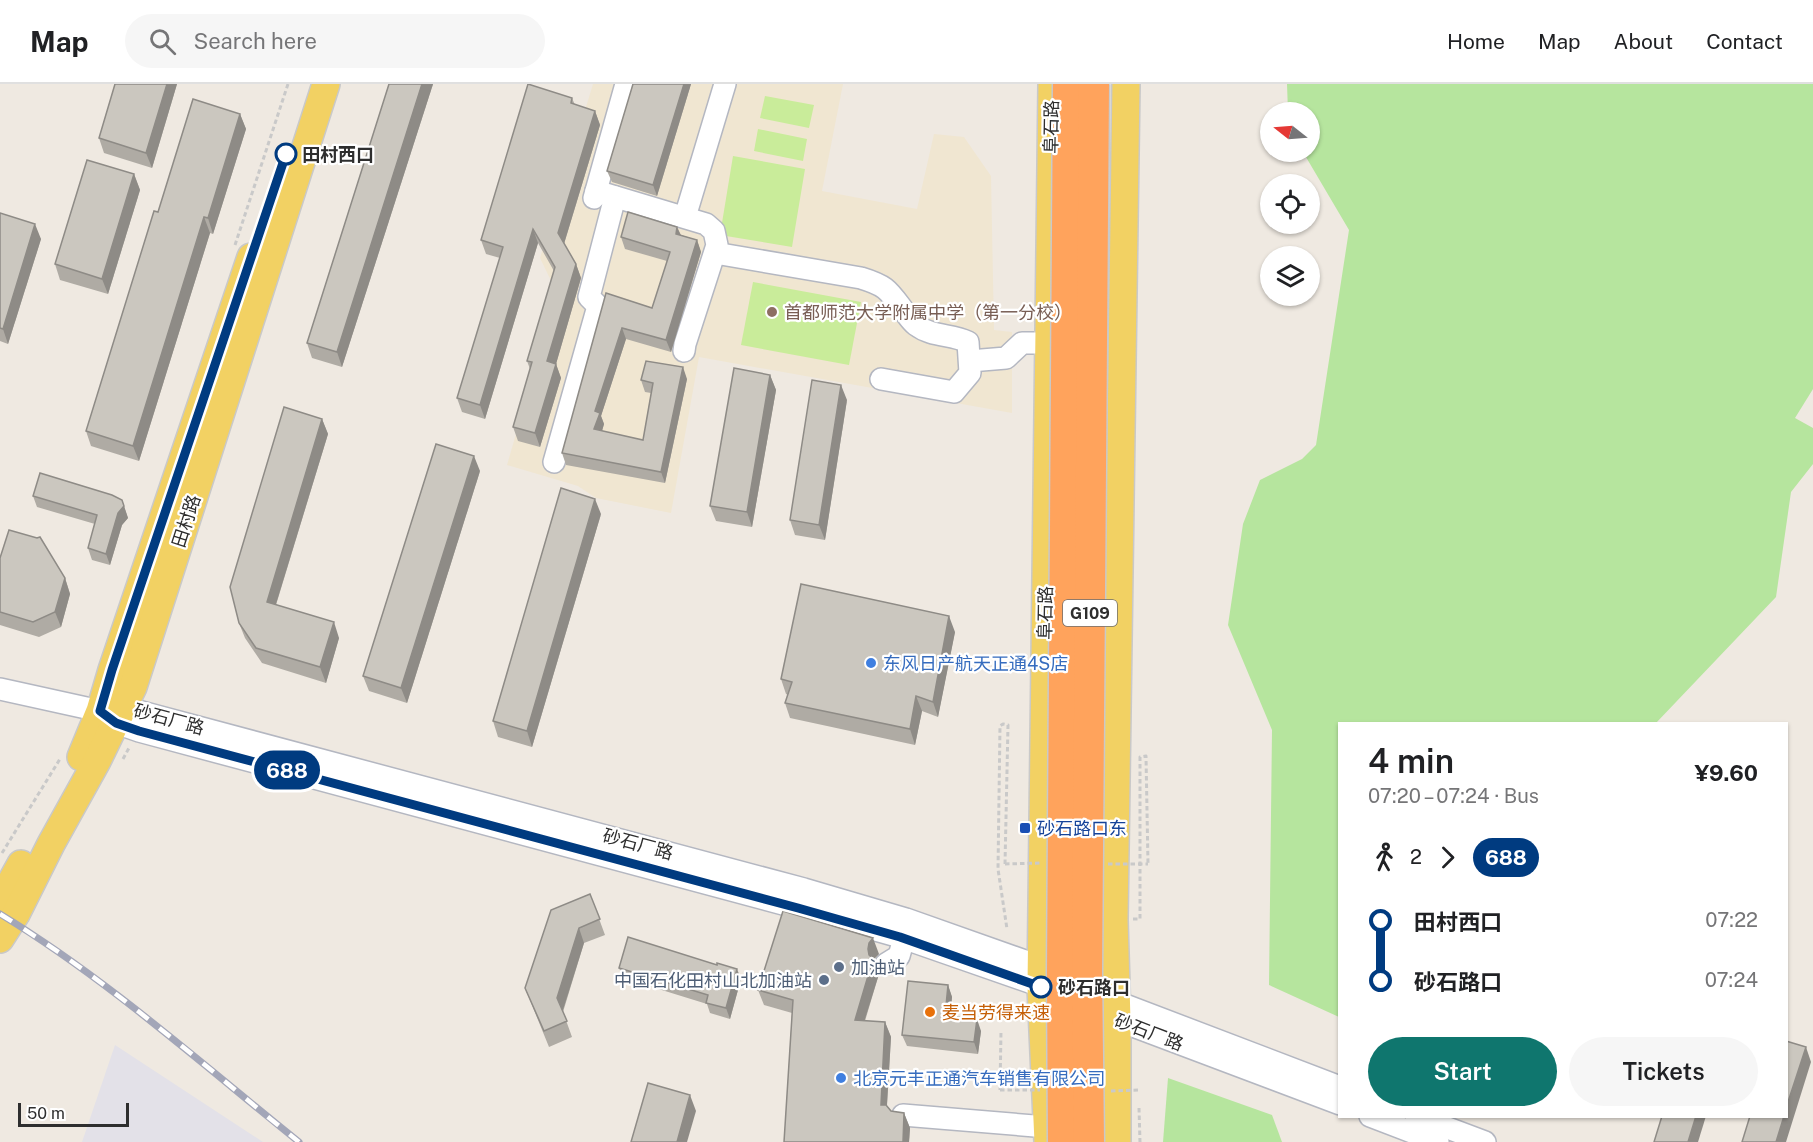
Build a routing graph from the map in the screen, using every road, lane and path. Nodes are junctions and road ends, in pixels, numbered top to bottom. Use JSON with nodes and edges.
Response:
{"nodes":[{"id":1,"x":308,"y":84,"type":"edge"},
{"id":2,"x":326,"y":84,"type":"edge"},
{"id":3,"x":626,"y":84,"type":"edge"},
{"id":4,"x":725,"y":84,"type":"edge"},
{"id":5,"x":1052,"y":84,"type":"edge"},
{"id":6,"x":1068,"y":84,"type":"edge"},
{"id":7,"x":1094,"y":84,"type":"edge"},
{"id":8,"x":1126,"y":84,"type":"edge"},
{"id":9,"x":602,"y":195,"type":"junction"},
{"id":10,"x":685,"y":217,"type":"junction"},
{"id":11,"x":715,"y":253,"type":"junction"},
{"id":12,"x":1048,"y":342,"type":"junction"},
{"id":13,"x":684,"y":351,"type":"dead end"},
{"id":14,"x":970,"y":361,"type":"junction"},
{"id":15,"x":881,"y":379,"type":"dead end"},
{"id":16,"x":554,"y":462,"type":"dead end"},
{"id":17,"x":0,"y":689,"type":"edge"},
{"id":18,"x":113,"y":714,"type":"junction"},
{"id":19,"x":1044,"y":863,"type":"dead end"},
{"id":20,"x":1106,"y":864,"type":"dead end"},
{"id":21,"x":0,"y":902,"type":"edge"},
{"id":22,"x":1140,"y":919,"type":"dead end"},
{"id":23,"x":1007,"y":930,"type":"dead end"},
{"id":24,"x":903,"y":938,"type":"junction"},
{"id":25,"x":0,"y":939,"type":"edge"},
{"id":26,"x":886,"y":964,"type":"dead end"},
{"id":27,"x":1041,"y":977,"type":"junction"},
{"id":28,"x":1116,"y":1011,"type":"junction"},
{"id":29,"x":1000,"y":1030,"type":"dead end"},
{"id":30,"x":1338,"y":1086,"type":"edge"},
{"id":31,"x":1044,"y":1090,"type":"dead end"},
{"id":32,"x":1139,"y":1101,"type":"dead end"},
{"id":33,"x":1338,"y":1103,"type":"edge"},
{"id":34,"x":903,"y":1115,"type":"edge"},
{"id":35,"x":1375,"y":1118,"type":"edge"},
{"id":36,"x":1421,"y":1118,"type":"edge"},
{"id":37,"x":1043,"y":1136,"type":"edge"},
{"id":38,"x":1089,"y":1142,"type":"edge"},
{"id":39,"x":1117,"y":1142,"type":"edge"},
{"id":40,"x":1140,"y":1142,"type":"edge"},
{"id":41,"x":1438,"y":1142,"type":"edge"},
{"id":42,"x":1485,"y":1142,"type":"edge"}],
"edges":[{"from":1,"to":18,"type":"main road","name":"田村路"},
{"from":2,"to":18,"type":"main road","name":"田村路"},
{"from":3,"to":9,"type":"street"},
{"from":4,"to":10,"type":"street"},
{"from":5,"to":12,"type":"main road","name":"阜石路"},
{"from":6,"to":37,"type":"highway","name":"阜石路","number":"G109","bridge":true},
{"from":7,"to":38,"type":"highway","number":"G109","bridge":true},
{"from":8,"to":28,"type":"main road"},
{"from":9,"to":10,"type":"street"},
{"from":9,"to":16,"type":"street"},
{"from":10,"to":11,"type":"street"},
{"from":11,"to":13,"type":"street"},
{"from":11,"to":14,"type":"street"},
{"from":12,"to":14,"type":"street"},
{"from":12,"to":27,"type":"main road","name":"阜石路"},
{"from":14,"to":15,"type":"street"},
{"from":17,"to":18,"type":"street"},
{"from":18,"to":21,"type":"main road","name":"田村路"},
{"from":18,"to":24,"type":"street","name":"砂石厂路"},
{"from":18,"to":25,"type":"main road","name":"田村路"},
{"from":18,"to":27,"type":"street","name":"砂石厂路"},
{"from":19,"to":23,"type":"path","bridge":true},
{"from":20,"to":22,"type":"path","bridge":true},
{"from":24,"to":26,"type":"street"},
{"from":24,"to":27,"type":"street","name":"砂石厂路"},
{"from":27,"to":28,"type":"street","name":"砂石厂路"},
{"from":27,"to":37,"type":"main road","name":"阜石路"},
{"from":28,"to":30,"type":"street","name":"砂石厂路"},
{"from":28,"to":33,"type":"street","name":"砂石厂路"},
{"from":28,"to":39,"type":"main road"},
{"from":29,"to":31,"type":"path","bridge":true},
{"from":32,"to":40,"type":"path"},
{"from":34,"to":37,"type":"street"},
{"from":35,"to":41,"type":"street"},
{"from":36,"to":42,"type":"street"}]}
